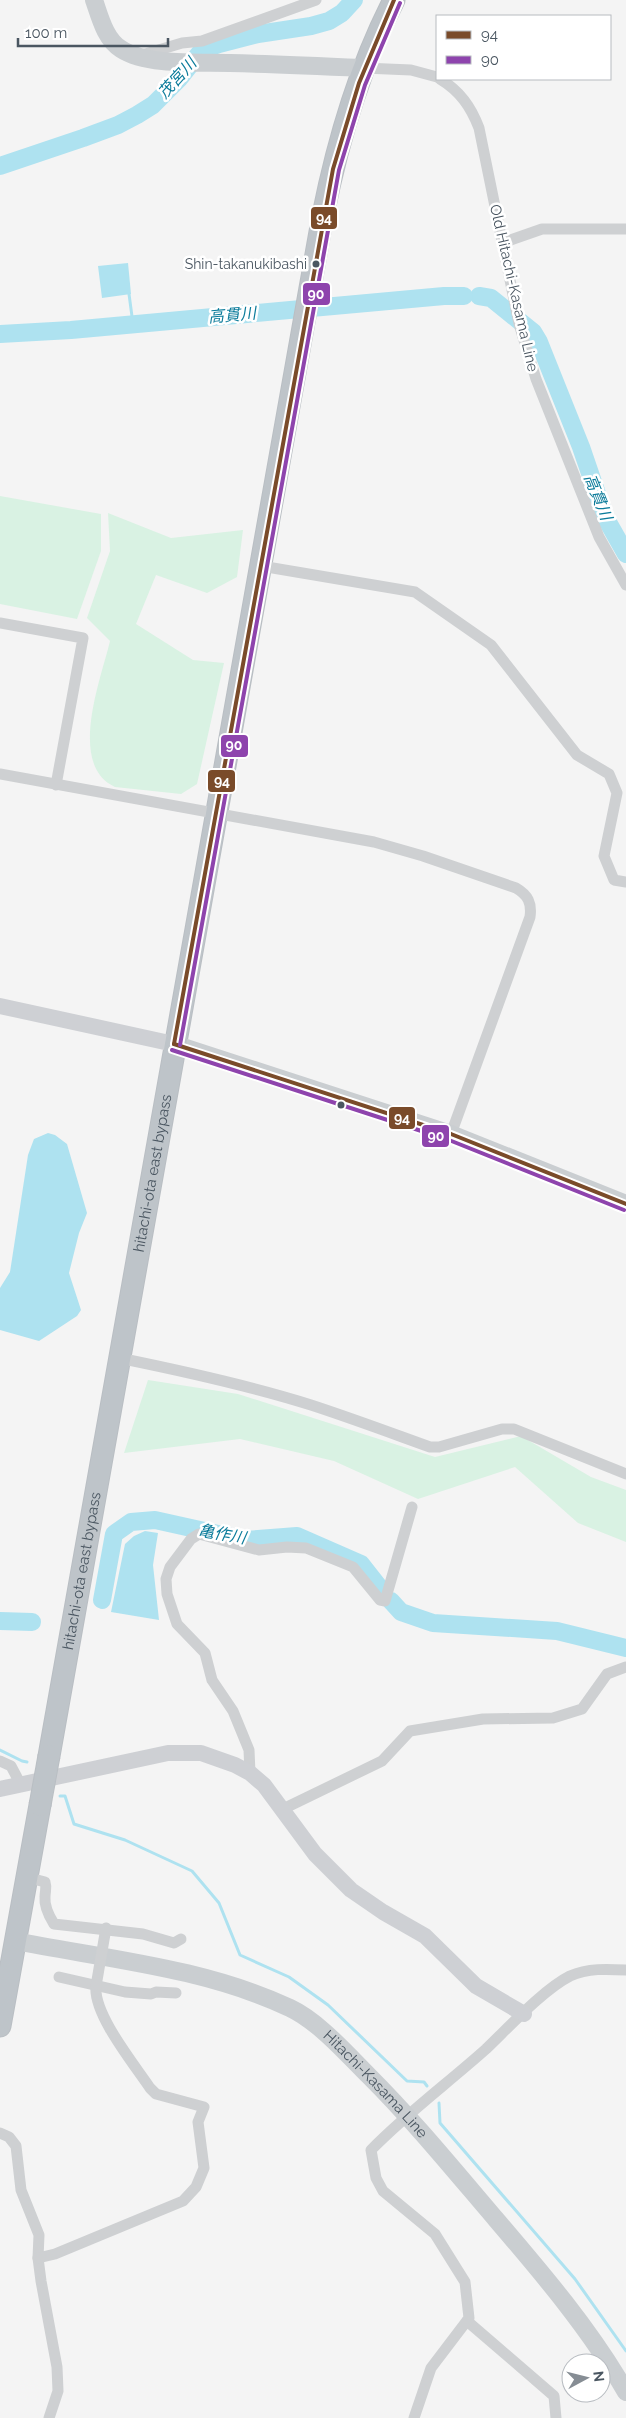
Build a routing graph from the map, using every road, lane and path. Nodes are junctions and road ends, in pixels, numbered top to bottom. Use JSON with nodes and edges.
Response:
{"nodes":[{"id":1,"x":94,"y":0,"type":"edge"},
{"id":2,"x":316,"y":0,"type":"edge"},
{"id":3,"x":393,"y":3,"type":"edge"},
{"id":4,"x":137,"y":56,"type":"junction"},
{"id":5,"x":364,"y":68,"type":"junction"},
{"id":6,"x":436,"y":77,"type":"edge"},
{"id":7,"x":442,"y":80,"type":"edge"},
{"id":8,"x":626,"y":229,"type":"edge"},
{"id":9,"x":502,"y":243,"type":"junction"},
{"id":10,"x":261,"y":566,"type":"junction"},
{"id":11,"x":626,"y":585,"type":"edge"},
{"id":12,"x":0,"y":623,"type":"edge"},
{"id":13,"x":0,"y":774,"type":"edge"},
{"id":14,"x":56,"y":785,"type":"junction"},
{"id":15,"x":216,"y":814,"type":"junction"},
{"id":16,"x":626,"y":882,"type":"edge"},
{"id":17,"x":0,"y":1006,"type":"edge"},
{"id":18,"x":174,"y":1044,"type":"junction"},
{"id":19,"x":451,"y":1134,"type":"junction"},
{"id":20,"x":626,"y":1204,"type":"edge"},
{"id":21,"x":119,"y":1358,"type":"junction"},
{"id":22,"x":626,"y":1474,"type":"edge"},
{"id":23,"x":412,"y":1506,"type":"dead end"},
{"id":24,"x":626,"y":1667,"type":"edge"},
{"id":25,"x":0,"y":1761,"type":"edge"},
{"id":26,"x":250,"y":1773,"type":"junction"},
{"id":27,"x":21,"y":1785,"type":"junction"},
{"id":28,"x":0,"y":1789,"type":"edge"},
{"id":29,"x":283,"y":1809,"type":"junction"},
{"id":30,"x":26,"y":1877,"type":"junction"},
{"id":31,"x":106,"y":1928,"type":"junction"},
{"id":32,"x":181,"y":1939,"type":"dead end"},
{"id":33,"x":15,"y":1941,"type":"junction"},
{"id":34,"x":626,"y":1970,"type":"edge"},
{"id":35,"x":59,"y":1977,"type":"dead end"},
{"id":36,"x":96,"y":1986,"type":"junction"},
{"id":37,"x":176,"y":1993,"type":"dead end"},
{"id":38,"x":524,"y":2014,"type":"junction"},
{"id":39,"x":0,"y":2026,"type":"edge"},
{"id":40,"x":407,"y":2114,"type":"junction"},
{"id":41,"x":0,"y":2133,"type":"edge"},
{"id":42,"x":38,"y":2258,"type":"junction"},
{"id":43,"x":467,"y":2320,"type":"junction"},
{"id":44,"x":626,"y":2392,"type":"edge"},
{"id":45,"x":49,"y":2418,"type":"edge"},
{"id":46,"x":414,"y":2418,"type":"edge"},
{"id":47,"x":556,"y":2418,"type":"edge"}],
"edges":[{"from":1,"to":4,"type":"main road"},
{"from":2,"to":4,"type":"street"},
{"from":3,"to":5,"type":"highway","name":"hitachi-ota east bypass"},
{"from":4,"to":5,"type":"main road"},
{"from":5,"to":6,"type":"street","name":"Old Hitachi-Kasama Line"},
{"from":5,"to":10,"type":"highway","name":"hitachi-ota east bypass"},
{"from":7,"to":9,"type":"street","name":"Old Hitachi-Kasama Line"},
{"from":8,"to":9,"type":"street"},
{"from":9,"to":11,"type":"street","name":"Old Hitachi-Kasama Line"},
{"from":10,"to":15,"type":"highway","name":"hitachi-ota east bypass"},
{"from":10,"to":16,"type":"street"},
{"from":12,"to":14,"type":"street"},
{"from":13,"to":14,"type":"street"},
{"from":14,"to":15,"type":"street"},
{"from":15,"to":18,"type":"highway","name":"hitachi-ota east bypass"},
{"from":15,"to":19,"type":"street"},
{"from":17,"to":18,"type":"street"},
{"from":18,"to":19,"type":"main road"},
{"from":18,"to":21,"type":"highway","name":"hitachi-ota east bypass"},
{"from":19,"to":20,"type":"main road"},
{"from":21,"to":22,"type":"street"},
{"from":21,"to":30,"type":"highway","name":"hitachi-ota east bypass","bridge":true},
{"from":23,"to":26,"type":"street"},
{"from":24,"to":29,"type":"street"},
{"from":25,"to":27,"type":"street"},
{"from":26,"to":27,"type":"street"},
{"from":26,"to":29,"type":"street"},
{"from":27,"to":28,"type":"street"},
{"from":29,"to":38,"type":"street"},
{"from":30,"to":31,"type":"street"},
{"from":30,"to":33,"type":"highway","name":"hitachi-ota east bypass"},
{"from":31,"to":32,"type":"street"},
{"from":31,"to":36,"type":"street","bridge":true},
{"from":33,"to":39,"type":"highway","name":"hitachi-ota east bypass"},
{"from":33,"to":40,"type":"main road","name":"Hitachi-Kasama Line"},
{"from":34,"to":38,"type":"street"},
{"from":35,"to":36,"type":"street"},
{"from":36,"to":37,"type":"street"},
{"from":36,"to":42,"type":"street"},
{"from":38,"to":40,"type":"street"},
{"from":40,"to":43,"type":"street"},
{"from":40,"to":44,"type":"main road","name":"Hitachi-Kasama Line"},
{"from":41,"to":42,"type":"street"},
{"from":42,"to":45,"type":"street"},
{"from":43,"to":46,"type":"street"},
{"from":43,"to":47,"type":"street"}]}
